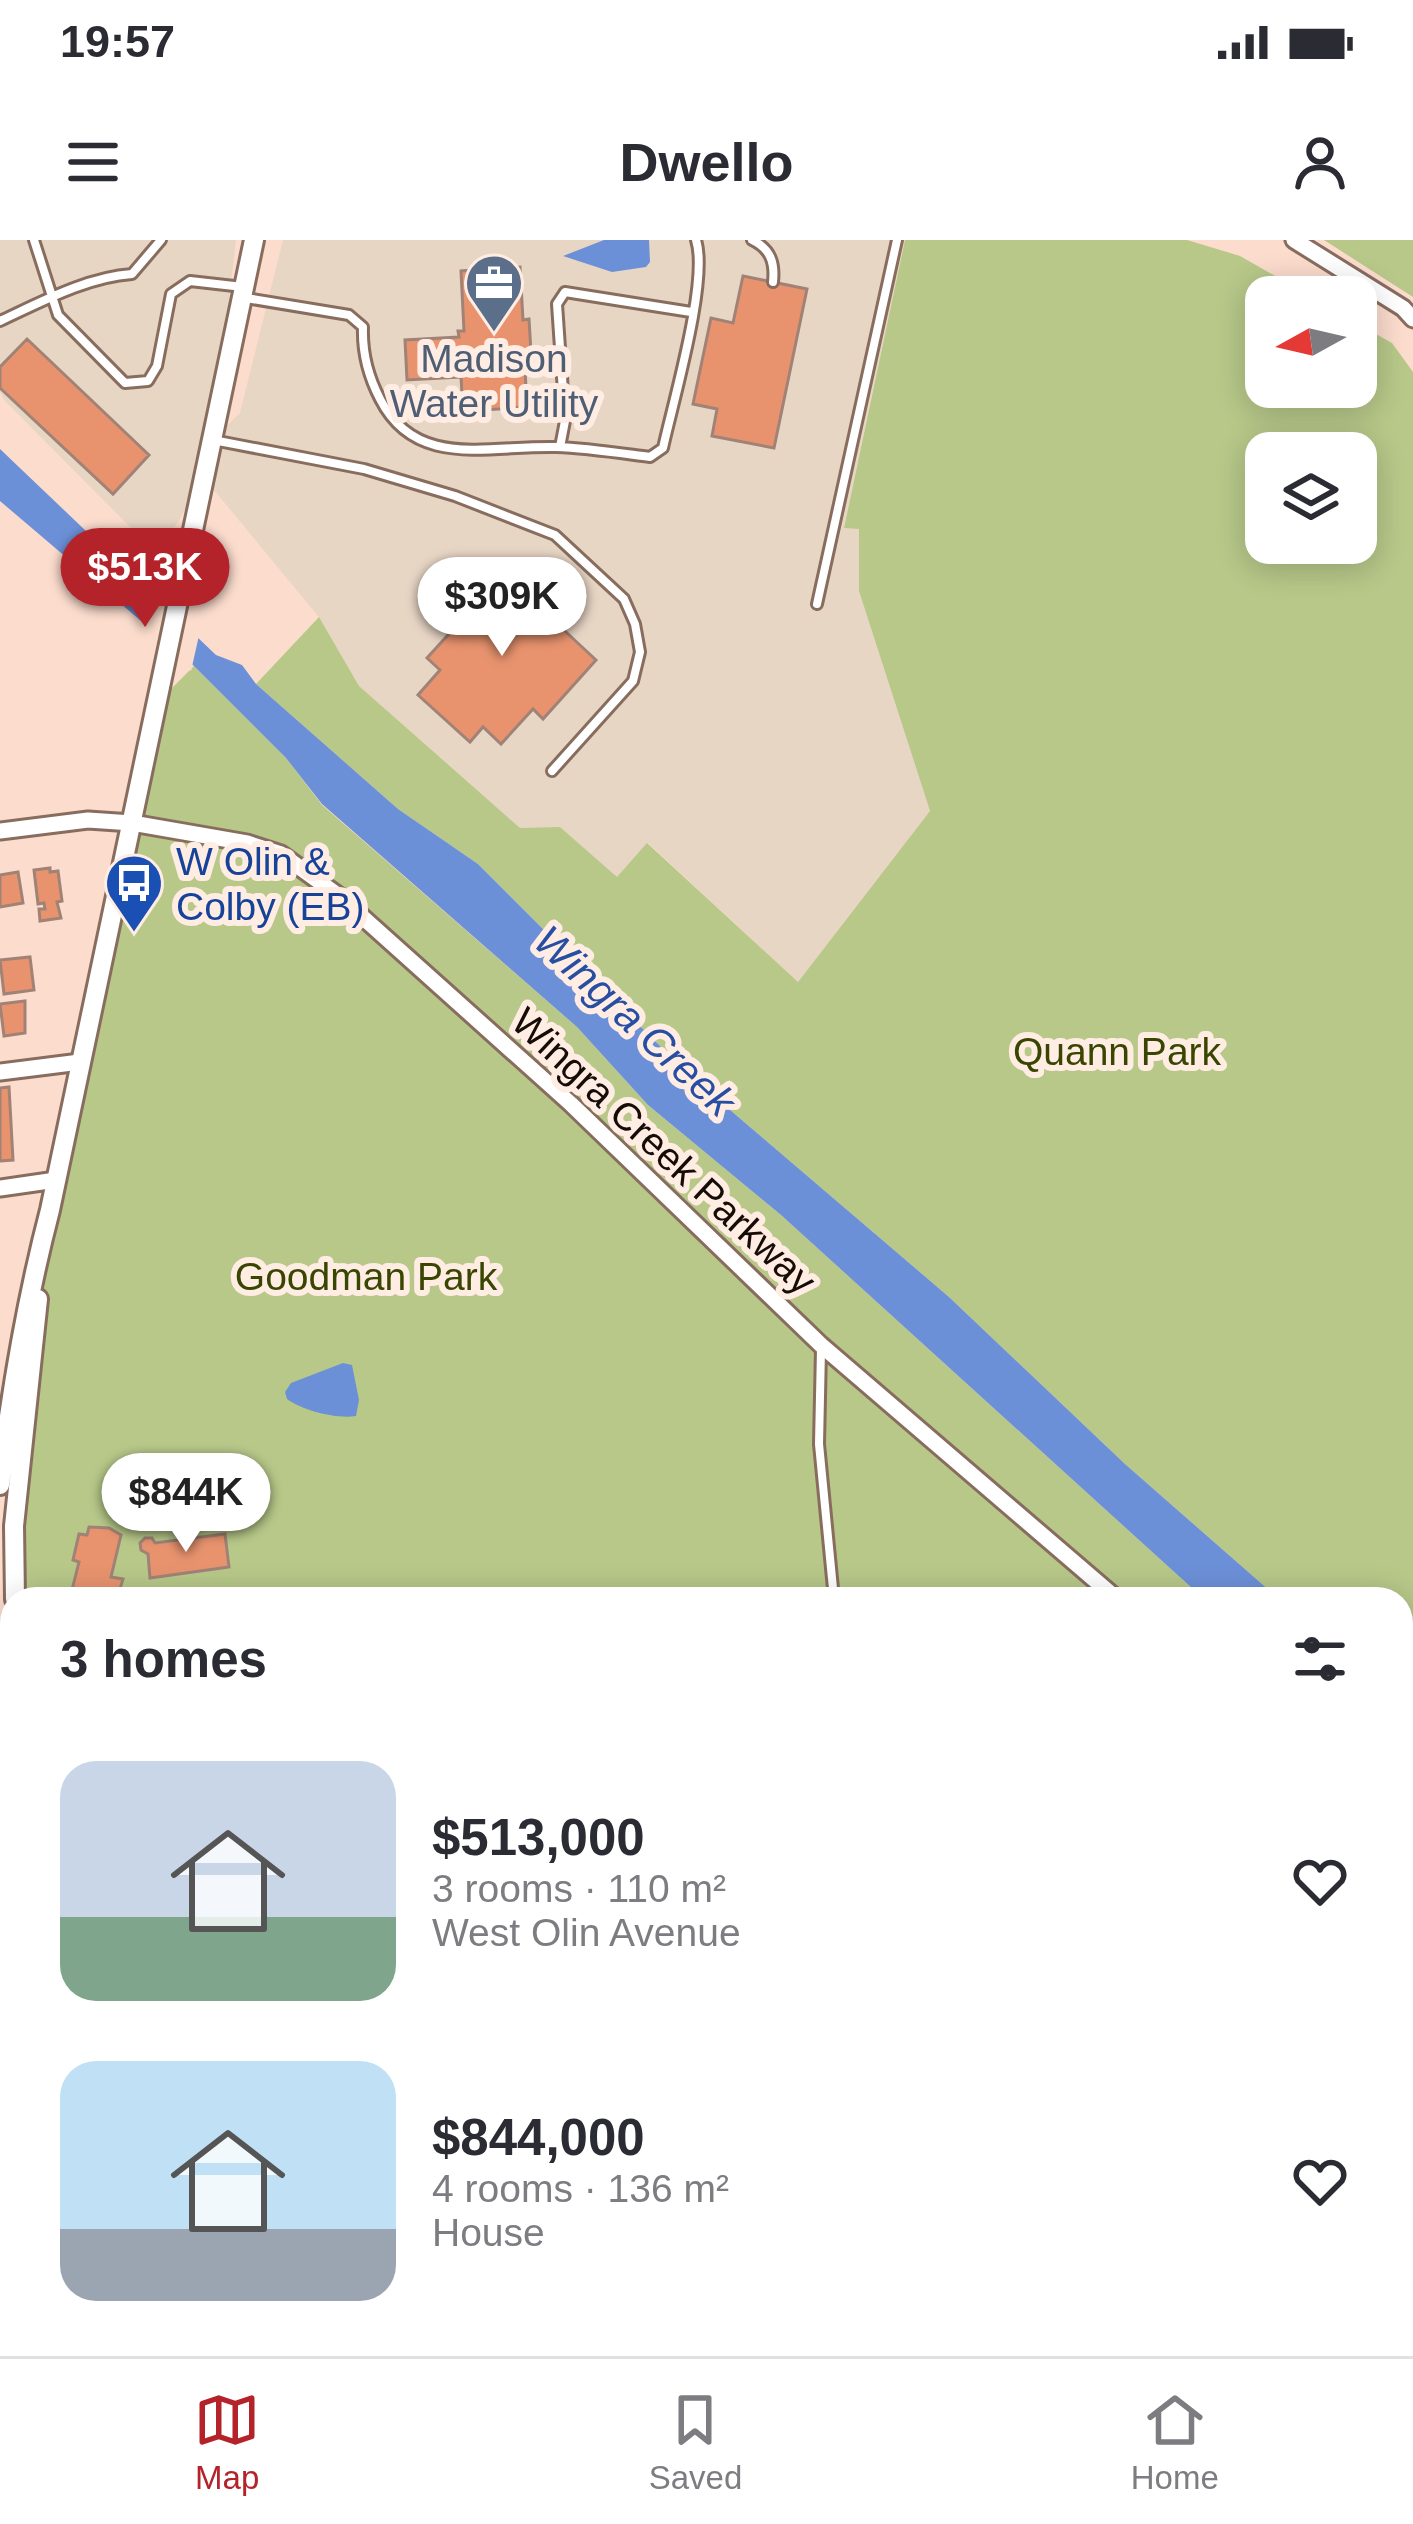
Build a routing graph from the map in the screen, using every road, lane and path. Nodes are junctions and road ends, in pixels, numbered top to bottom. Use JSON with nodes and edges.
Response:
{"nodes":[{"id":1,"x":34,"y":240,"type":"edge"},
{"id":2,"x":160,"y":240,"type":"edge"},
{"id":3,"x":254,"y":240,"type":"edge"},
{"id":4,"x":752,"y":240,"type":"edge"},
{"id":5,"x":897,"y":240,"type":"edge"},
{"id":6,"x":1294,"y":240,"type":"edge"},
{"id":7,"x":699,"y":241,"type":"edge"},
{"id":8,"x":773,"y":282,"type":"dead end"},
{"id":9,"x":243,"y":292,"type":"junction"},
{"id":10,"x":52,"y":297,"type":"junction"},
{"id":11,"x":691,"y":312,"type":"junction"},
{"id":12,"x":1413,"y":320,"type":"edge"},
{"id":13,"x":0,"y":321,"type":"edge"},
{"id":14,"x":212,"y":440,"type":"junction"},
{"id":15,"x":560,"y":447,"type":"junction"},
{"id":16,"x":817,"y":604,"type":"dead end"},
{"id":17,"x":552,"y":771,"type":"dead end"},
{"id":18,"x":132,"y":823,"type":"junction"},
{"id":19,"x":0,"y":831,"type":"edge"},
{"id":20,"x":80,"y":1062,"type":"junction"},
{"id":21,"x":0,"y":1072,"type":"edge"},
{"id":22,"x":56,"y":1180,"type":"junction"},
{"id":23,"x":0,"y":1189,"type":"edge"},
{"id":24,"x":50,"y":1210,"type":"junction"},
{"id":25,"x":821,"y":1345,"type":"junction"},
{"id":26,"x":0,"y":1485,"type":"edge"},
{"id":27,"x":7,"y":1527,"type":"edge"},
{"id":28,"x":14,"y":1587,"type":"edge"},
{"id":29,"x":833,"y":1587,"type":"edge"},
{"id":30,"x":1103,"y":1587,"type":"edge"}],
"edges":[{"from":1,"to":10,"type":"lane"},
{"from":2,"to":10,"type":"lane"},
{"from":3,"to":9,"type":"street"},
{"from":4,"to":8,"type":"lane"},
{"from":5,"to":16,"type":"lane"},
{"from":6,"to":12,"type":"street"},
{"from":7,"to":11,"type":"lane"},
{"from":9,"to":10,"type":"lane"},
{"from":9,"to":14,"type":"street"},
{"from":9,"to":15,"type":"lane"},
{"from":10,"to":13,"type":"lane"},
{"from":11,"to":15,"type":"lane"},
{"from":11,"to":15,"type":"lane"},
{"from":14,"to":17,"type":"lane"},
{"from":14,"to":18,"type":"street"},
{"from":18,"to":19,"type":"street","name":"Wingra Creek Parkway"},
{"from":18,"to":20,"type":"street"},
{"from":18,"to":25,"type":"street","name":"Wingra Creek Parkway"},
{"from":20,"to":21,"type":"street"},
{"from":20,"to":22,"type":"street"},
{"from":22,"to":23,"type":"street"},
{"from":22,"to":24,"type":"street"},
{"from":24,"to":26,"type":"street"},
{"from":24,"to":27,"type":"street"},
{"from":25,"to":29,"type":"lane"},
{"from":25,"to":30,"type":"street","name":"Wingra Creek Parkway"},
{"from":27,"to":28,"type":"street"}]}
